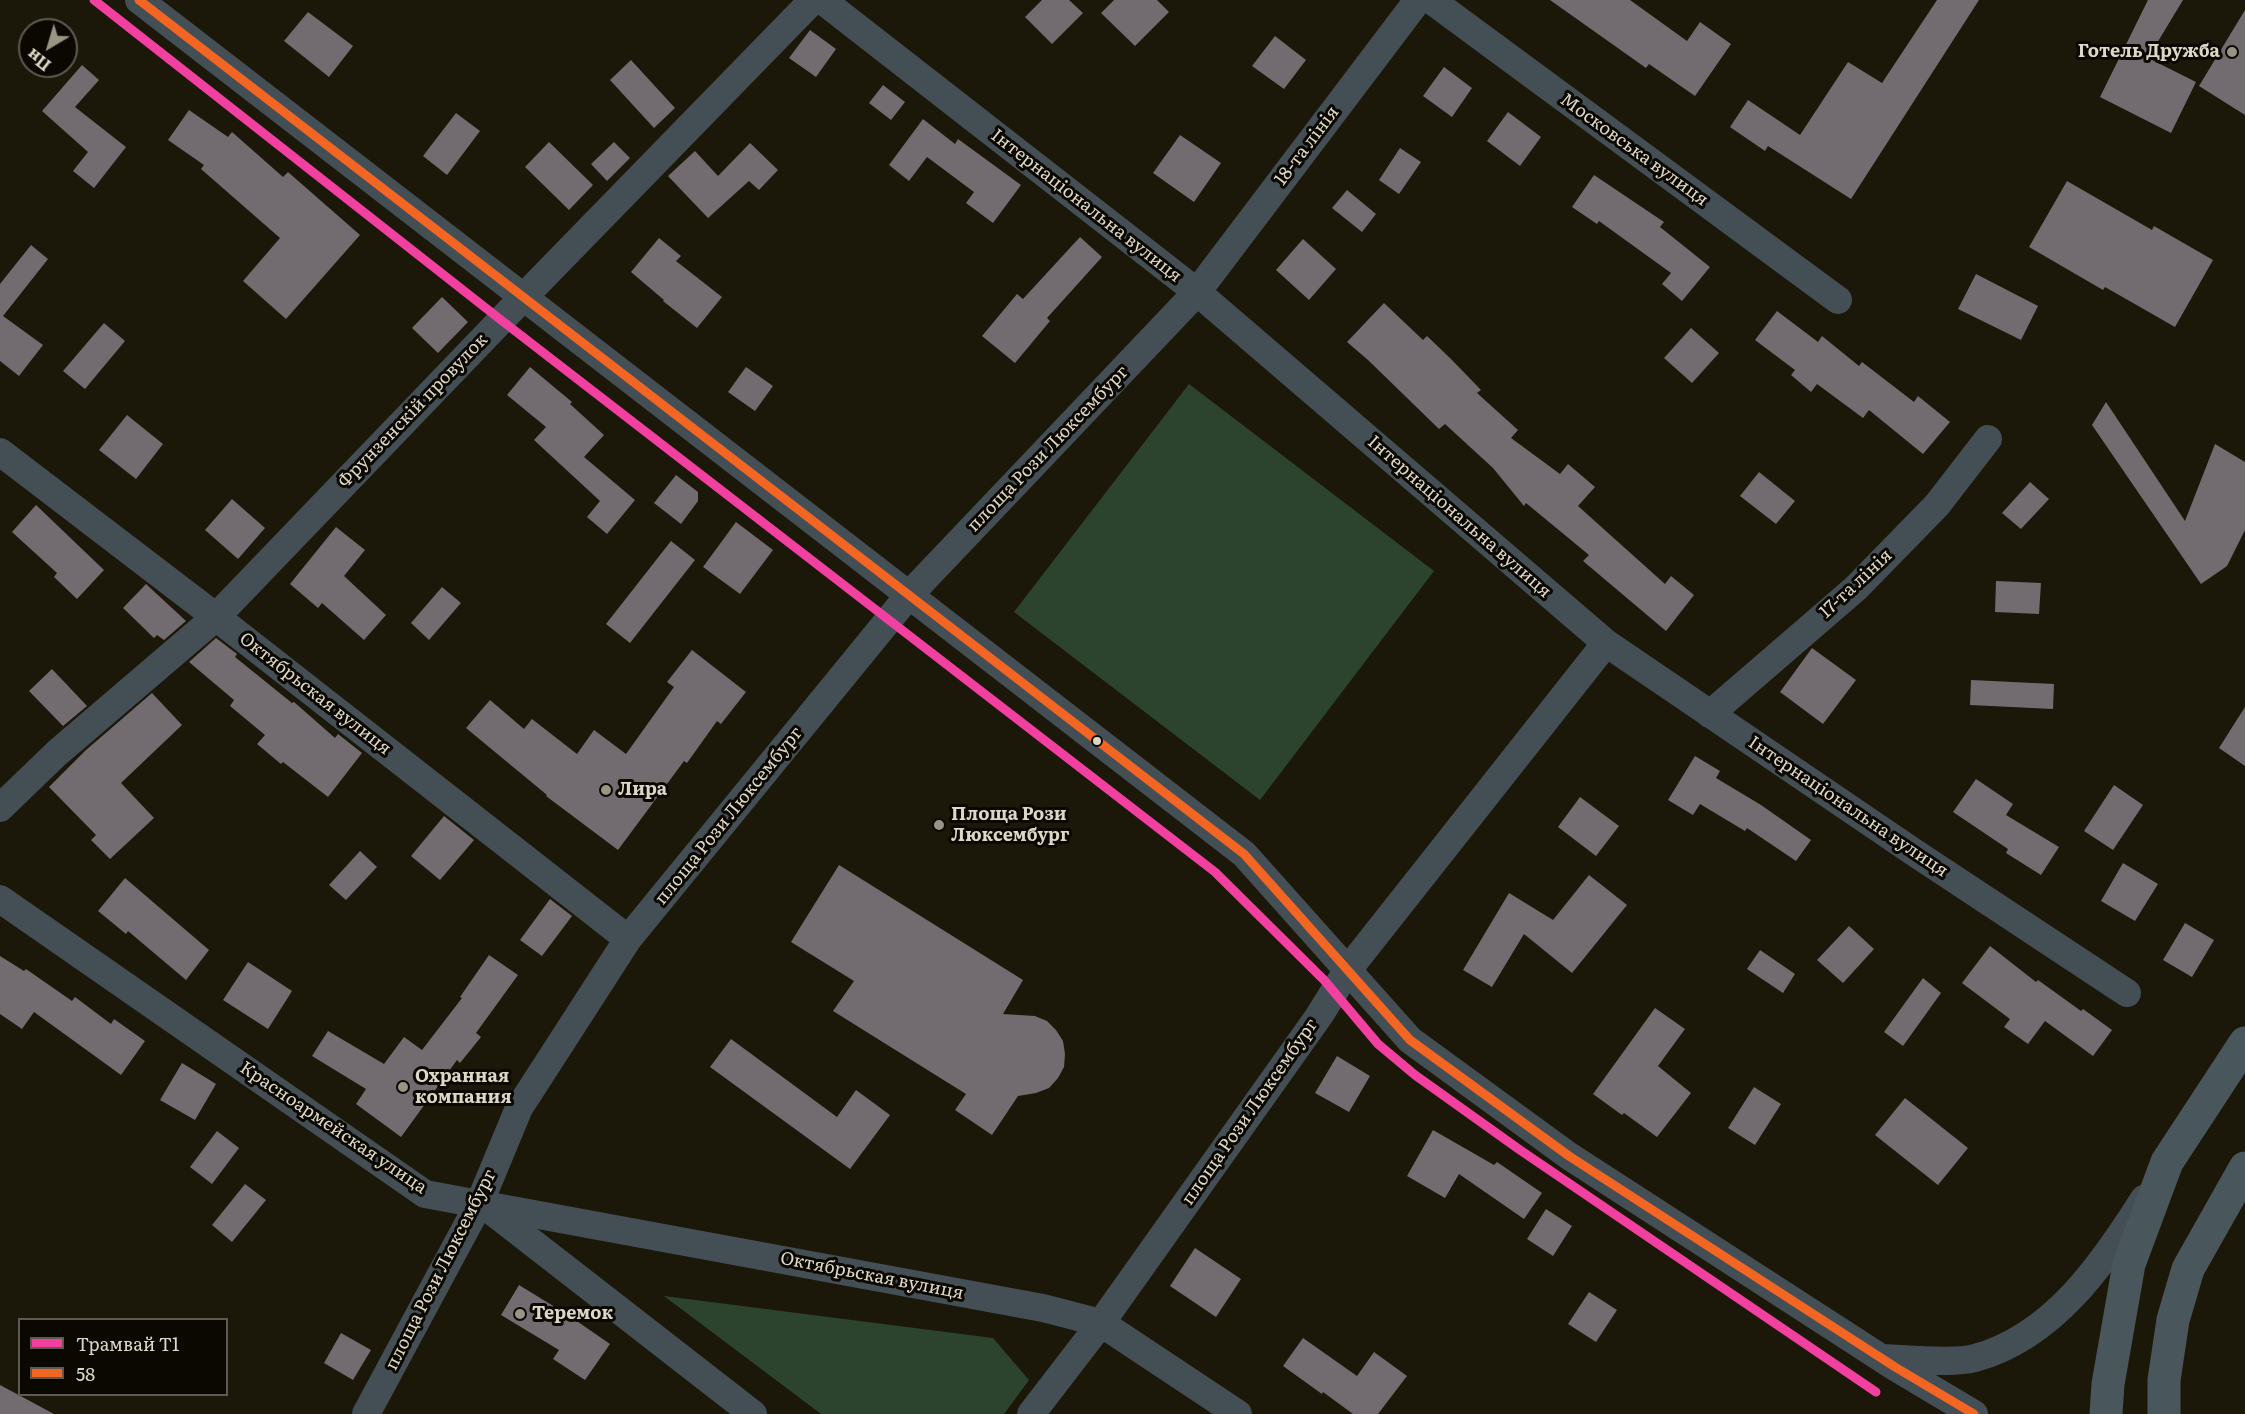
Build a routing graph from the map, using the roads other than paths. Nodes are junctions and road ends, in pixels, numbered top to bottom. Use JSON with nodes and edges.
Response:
{"nodes":[{"id":1,"x":139,"y":0,"type":"edge"},
{"id":2,"x":813,"y":0,"type":"edge"},
{"id":3,"x":822,"y":0,"type":"edge"},
{"id":4,"x":1418,"y":0,"type":"edge"},
{"id":5,"x":1431,"y":0,"type":"edge"},
{"id":6,"x":1197,"y":292,"type":"junction"},
{"id":7,"x":523,"y":297,"type":"junction"},
{"id":8,"x":1838,"y":300,"type":"dead end"},
{"id":9,"x":1988,"y":440,"type":"dead end"},
{"id":10,"x":0,"y":452,"type":"edge"},
{"id":11,"x":909,"y":595,"type":"junction"},
{"id":12,"x":216,"y":616,"type":"junction"},
{"id":13,"x":1606,"y":643,"type":"junction"},
{"id":14,"x":1710,"y":714,"type":"junction"},
{"id":15,"x":0,"y":808,"type":"edge"},
{"id":16,"x":0,"y":899,"type":"edge"},
{"id":17,"x":628,"y":939,"type":"junction"},
{"id":18,"x":1347,"y":971,"type":"junction"},
{"id":19,"x":2127,"y":993,"type":"dead end"},
{"id":20,"x":2245,"y":1043,"type":"edge"},
{"id":21,"x":2167,"y":1162,"type":"junction"},
{"id":22,"x":2245,"y":1168,"type":"edge"},
{"id":23,"x":480,"y":1202,"type":"junction"},
{"id":24,"x":1101,"y":1323,"type":"junction"},
{"id":25,"x":1883,"y":1358,"type":"junction"},
{"id":26,"x":366,"y":1414,"type":"edge"},
{"id":27,"x":753,"y":1414,"type":"edge"},
{"id":28,"x":1031,"y":1414,"type":"edge"},
{"id":29,"x":1238,"y":1414,"type":"edge"},
{"id":30,"x":1974,"y":1414,"type":"edge"},
{"id":31,"x":2106,"y":1414,"type":"edge"},
{"id":32,"x":2164,"y":1414,"type":"edge"}],
"edges":[{"from":1,"to":7,"type":"street"},
{"from":2,"to":7,"type":"street","name":"Фрунзенскій провулок"},
{"from":3,"to":6,"type":"street","name":"Інтернаціональна вулиця"},
{"from":4,"to":6,"type":"street","name":"18-та лінія"},
{"from":5,"to":8,"type":"street","name":"Московська вулиця"},
{"from":6,"to":11,"type":"street","name":"площа Рози Люксембург"},
{"from":6,"to":13,"type":"street","name":"Інтернаціональна вулиця"},
{"from":7,"to":11,"type":"street"},
{"from":7,"to":12,"type":"street","name":"Фрунзенскій провулок"},
{"from":9,"to":14,"type":"street","name":"17-та лінія"},
{"from":10,"to":12,"type":"street","name":"Октябрьская вулиця"},
{"from":11,"to":17,"type":"street","name":"площа Рози Люксембург"},
{"from":11,"to":18,"type":"street"},
{"from":12,"to":15,"type":"street","name":"Фрунзенскій провулок"},
{"from":12,"to":17,"type":"street","name":"Октябрьская вулиця"},
{"from":13,"to":14,"type":"street","name":"Інтернаціональна вулиця"},
{"from":13,"to":18,"type":"street","name":"площа Рози Люксембург"},
{"from":14,"to":19,"type":"street","name":"Інтернаціональна вулиця"},
{"from":16,"to":23,"type":"street","name":"Красноармейская улица"},
{"from":17,"to":23,"type":"street","name":"площа Рози Люксембург"},
{"from":18,"to":24,"type":"street","name":"площа Рози Люксембург"},
{"from":18,"to":25,"type":"street"},
{"from":20,"to":21,"type":"main road"},
{"from":21,"to":25,"type":"street"},
{"from":21,"to":31,"type":"main road"},
{"from":22,"to":32,"type":"main road"},
{"from":23,"to":24,"type":"street","name":"Октябрьская вулиця"},
{"from":23,"to":26,"type":"street","name":"площа Рози Люксембург"},
{"from":23,"to":27,"type":"street","name":"Красноармейская улица"},
{"from":24,"to":28,"type":"street","name":"площа Рози Люксембург"},
{"from":24,"to":29,"type":"street","name":"Октябрьская вулиця"},
{"from":25,"to":30,"type":"street"}]}
